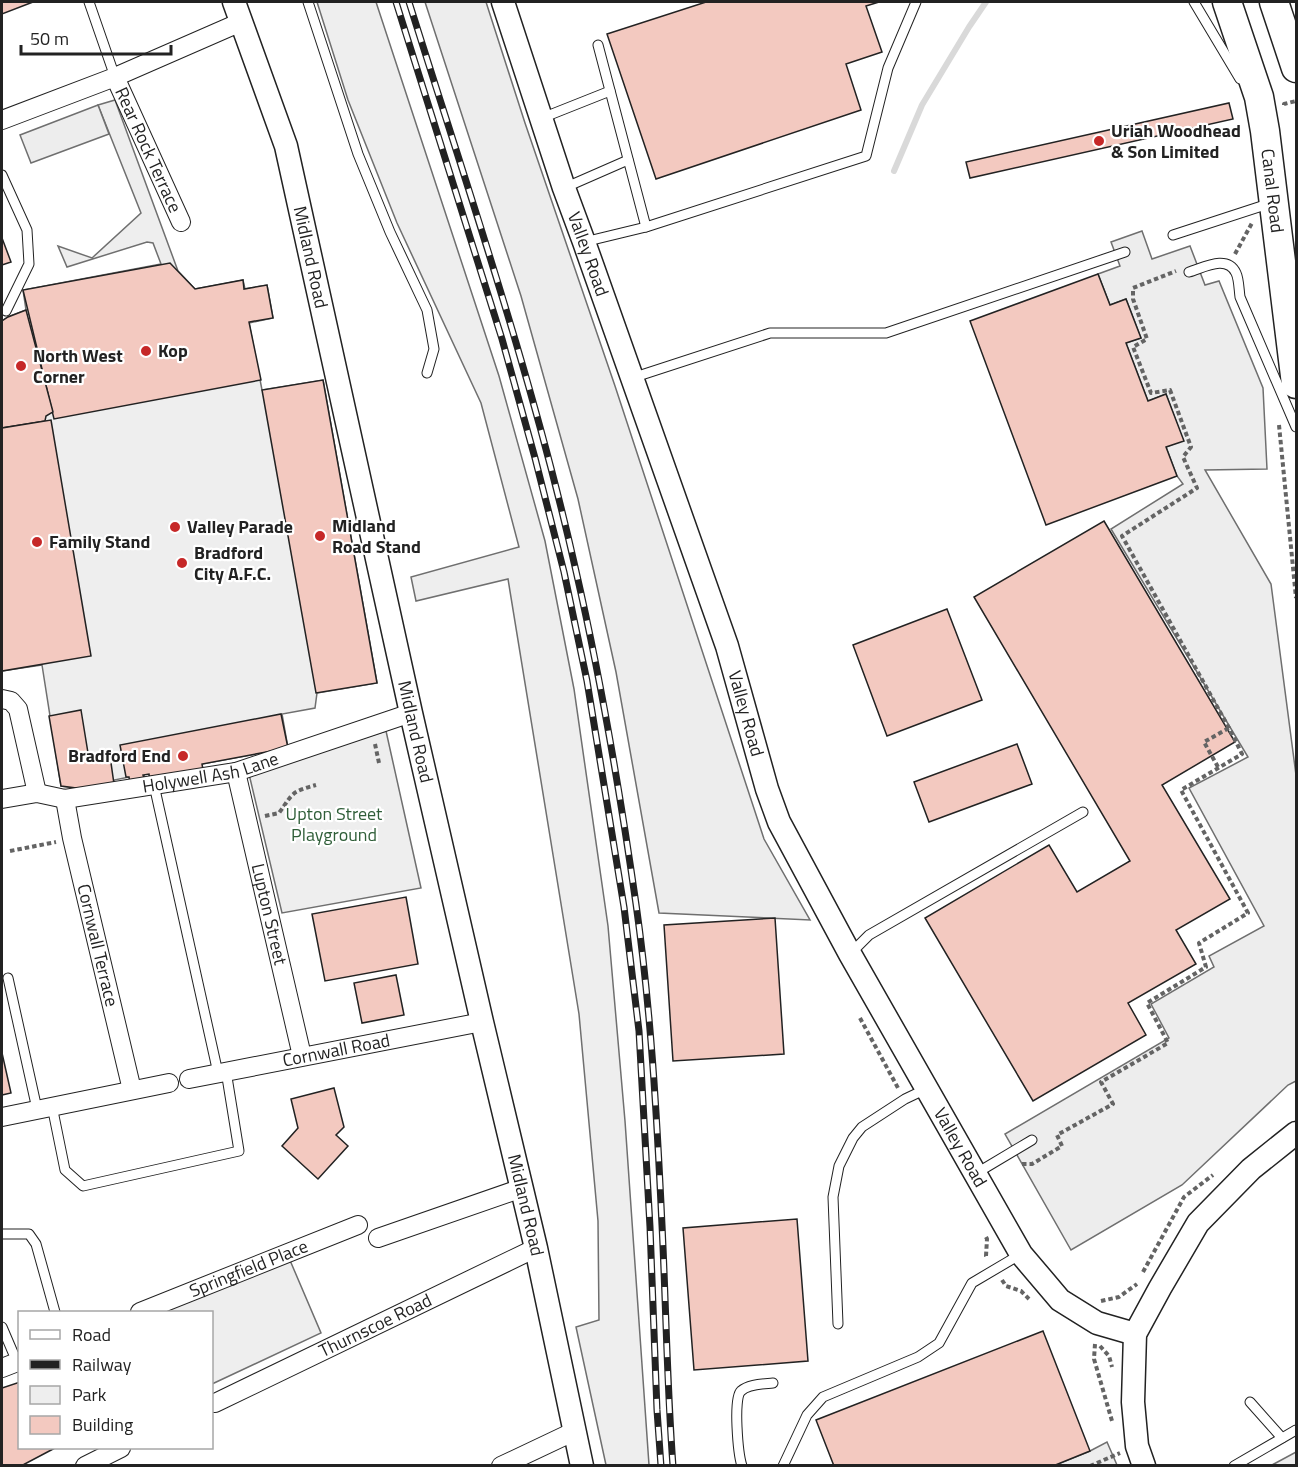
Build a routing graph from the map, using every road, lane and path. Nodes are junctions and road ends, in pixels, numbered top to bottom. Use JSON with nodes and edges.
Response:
{"nodes":[{"id":1,"x":89,"y":2,"type":"edge"},
{"id":2,"x":308,"y":2,"type":"edge"},
{"id":3,"x":504,"y":2,"type":"edge"},
{"id":4,"x":916,"y":2,"type":"edge"},
{"id":5,"x":1194,"y":2,"type":"edge"},
{"id":6,"x":1227,"y":2,"type":"edge"},
{"id":7,"x":1274,"y":2,"type":"edge"},
{"id":8,"x":237,"y":12,"type":"edge"},
{"id":9,"x":598,"y":45,"type":"dead end"},
{"id":10,"x":1296,"y":67,"type":"edge"},
{"id":11,"x":115,"y":77,"type":"junction"},
{"id":12,"x":1255,"y":86,"type":"junction"},
{"id":13,"x":610,"y":91,"type":"junction"},
{"id":14,"x":542,"y":118,"type":"junction"},
{"id":15,"x":2,"y":120,"type":"edge"},
{"id":16,"x":628,"y":160,"type":"junction"},
{"id":17,"x":2,"y":175,"type":"edge"},
{"id":18,"x":564,"y":188,"type":"junction"},
{"id":19,"x":1274,"y":202,"type":"junction"},
{"id":20,"x":181,"y":222,"type":"dead end"},
{"id":21,"x":1253,"y":222,"type":"dead end"},
{"id":22,"x":646,"y":227,"type":"junction"},
{"id":23,"x":1173,"y":234,"type":"dead end"},
{"id":24,"x":584,"y":242,"type":"junction"},
{"id":25,"x":1125,"y":252,"type":"dead end"},
{"id":26,"x":1234,"y":256,"type":"dead end"},
{"id":27,"x":1185,"y":271,"type":"joint"},
{"id":28,"x":6,"y":311,"type":"dead end"},
{"id":29,"x":427,"y":373,"type":"dead end"},
{"id":30,"x":632,"y":378,"type":"junction"},
{"id":31,"x":1296,"y":384,"type":"edge"},
{"id":32,"x":1296,"y":427,"type":"edge"},
{"id":33,"x":6,"y":700,"type":"edge"},
{"id":34,"x":411,"y":713,"type":"junction"},
{"id":35,"x":1229,"y":728,"type":"junction"},
{"id":36,"x":1218,"y":767,"type":"junction"},
{"id":37,"x":236,"y":772,"type":"junction"},
{"id":38,"x":154,"y":785,"type":"junction"},
{"id":39,"x":316,"y":785,"type":"dead end"},
{"id":40,"x":37,"y":793,"type":"junction"},
{"id":41,"x":2,"y":799,"type":"edge"},
{"id":42,"x":65,"y":799,"type":"junction"},
{"id":43,"x":1083,"y":812,"type":"dead end"},
{"id":44,"x":247,"y":819,"type":"junction"},
{"id":45,"x":72,"y":838,"type":"junction"},
{"id":46,"x":10,"y":851,"type":"dead end"},
{"id":47,"x":850,"y":954,"type":"junction"},
{"id":48,"x":8,"y":978,"type":"dead end"},
{"id":49,"x":482,"y":1022,"type":"junction"},
{"id":50,"x":302,"y":1056,"type":"junction"},
{"id":51,"x":222,"y":1072,"type":"junction"},
{"id":52,"x":189,"y":1079,"type":"dead end"},
{"id":53,"x":169,"y":1083,"type":"dead end"},
{"id":54,"x":926,"y":1089,"type":"junction"},
{"id":55,"x":132,"y":1090,"type":"junction"},
{"id":56,"x":44,"y":1108,"type":"junction"},
{"id":57,"x":2,"y":1117,"type":"edge"},
{"id":58,"x":1296,"y":1133,"type":"edge"},
{"id":59,"x":1032,"y":1140,"type":"dead end"},
{"id":60,"x":1017,"y":1167,"type":"dead end"},
{"id":61,"x":1222,"y":1168,"type":"dead end"},
{"id":62,"x":975,"y":1174,"type":"junction"},
{"id":63,"x":522,"y":1188,"type":"junction"},
{"id":64,"x":358,"y":1225,"type":"dead end"},
{"id":65,"x":2,"y":1234,"type":"edge"},
{"id":66,"x":378,"y":1238,"type":"dead end"},
{"id":67,"x":536,"y":1248,"type":"junction"},
{"id":68,"x":1021,"y":1254,"type":"junction"},
{"id":69,"x":55,"y":1311,"type":"edge"},
{"id":70,"x":143,"y":1311,"type":"edge"},
{"id":71,"x":1097,"y":1323,"type":"junction"},
{"id":72,"x":838,"y":1324,"type":"dead end"},
{"id":73,"x":2,"y":1327,"type":"edge"},
{"id":74,"x":1136,"y":1334,"type":"junction"},
{"id":75,"x":13,"y":1363,"type":"edge"},
{"id":76,"x":772,"y":1383,"type":"dead end"},
{"id":77,"x":1250,"y":1401,"type":"dead end"},
{"id":78,"x":215,"y":1403,"type":"dead end"},
{"id":79,"x":1112,"y":1422,"type":"dead end"},
{"id":80,"x":1296,"y":1430,"type":"edge"},
{"id":81,"x":575,"y":1431,"type":"junction"},
{"id":82,"x":1282,"y":1438,"type":"junction"},
{"id":83,"x":119,"y":1449,"type":"edge"},
{"id":84,"x":1134,"y":1462,"type":"edge"},
{"id":85,"x":85,"y":1466,"type":"edge"},
{"id":86,"x":501,"y":1466,"type":"edge"},
{"id":87,"x":582,"y":1466,"type":"edge"},
{"id":88,"x":742,"y":1466,"type":"edge"},
{"id":89,"x":783,"y":1466,"type":"edge"},
{"id":90,"x":1090,"y":1466,"type":"edge"},
{"id":91,"x":1234,"y":1466,"type":"edge"}],
"edges":[{"from":1,"to":11,"type":"lane"},
{"from":2,"to":29,"type":"lane"},
{"from":3,"to":14,"type":"street","name":"Valley Road"},
{"from":4,"to":22,"type":"lane"},
{"from":5,"to":12,"type":"lane"},
{"from":6,"to":12,"type":"main road","name":"Canal Road"},
{"from":7,"to":10,"type":"main road"},
{"from":8,"to":11,"type":"street"},
{"from":8,"to":34,"type":"street","name":"Midland Road"},
{"from":9,"to":13,"type":"lane"},
{"from":10,"to":12,"type":"main road"},
{"from":11,"to":15,"type":"street"},
{"from":11,"to":20,"type":"street","name":"Rear Rock Terrace"},
{"from":12,"to":19,"type":"main road","name":"Canal Road"},
{"from":13,"to":14,"type":"lane"},
{"from":13,"to":16,"type":"lane"},
{"from":14,"to":18,"type":"street","name":"Valley Road"},
{"from":16,"to":18,"type":"lane"},
{"from":16,"to":22,"type":"lane"},
{"from":17,"to":28,"type":"lane"},
{"from":18,"to":24,"type":"street","name":"Valley Road"},
{"from":19,"to":23,"type":"lane"},
{"from":19,"to":31,"type":"main road","name":"Canal Road"},
{"from":21,"to":26,"type":"path"},
{"from":22,"to":24,"type":"lane"},
{"from":24,"to":30,"type":"street","name":"Valley Road"},
{"from":25,"to":30,"type":"lane"},
{"from":27,"to":32,"type":"lane"},
{"from":27,"to":35,"type":"path"},
{"from":30,"to":47,"type":"street","name":"Valley Road"},
{"from":33,"to":40,"type":"street"},
{"from":34,"to":37,"type":"street","name":"Holywell Ash Lane"},
{"from":34,"to":49,"type":"street","name":"Midland Road"},
{"from":35,"to":36,"type":"path"},
{"from":35,"to":36,"type":"path"},
{"from":36,"to":60,"type":"path"},
{"from":37,"to":38,"type":"street","name":"Holywell Ash Lane"},
{"from":37,"to":44,"type":"street","name":"Lupton Street"},
{"from":38,"to":42,"type":"street","name":"Holywell Ash Lane"},
{"from":38,"to":51,"type":"lane"},
{"from":39,"to":44,"type":"path"},
{"from":40,"to":41,"type":"street","name":"Holywell Ash Lane"},
{"from":40,"to":42,"type":"street","name":"Holywell Ash Lane"},
{"from":42,"to":45,"type":"street","name":"Cornwall Terrace"},
{"from":43,"to":47,"type":"lane"},
{"from":44,"to":50,"type":"street","name":"Lupton Street"},
{"from":45,"to":46,"type":"path"},
{"from":45,"to":55,"type":"street","name":"Cornwall Terrace"},
{"from":47,"to":54,"type":"street","name":"Valley Road"},
{"from":48,"to":56,"type":"lane"},
{"from":49,"to":50,"type":"street","name":"Cornwall Road"},
{"from":49,"to":63,"type":"street","name":"Midland Road"},
{"from":50,"to":51,"type":"street","name":"Cornwall Road"},
{"from":51,"to":52,"type":"street","name":"Cornwall Road"},
{"from":51,"to":56,"type":"lane"},
{"from":53,"to":55,"type":"street"},
{"from":54,"to":62,"type":"street","name":"Valley Road"},
{"from":54,"to":72,"type":"lane"},
{"from":55,"to":56,"type":"street"},
{"from":56,"to":57,"type":"street"},
{"from":58,"to":74,"type":"street"},
{"from":59,"to":62,"type":"lane"},
{"from":61,"to":71,"type":"path"},
{"from":62,"to":68,"type":"street","name":"Valley Road"},
{"from":63,"to":66,"type":"street"},
{"from":63,"to":67,"type":"street","name":"Midland Road"},
{"from":64,"to":70,"type":"street","name":"Springfield Place"},
{"from":65,"to":69,"type":"lane"},
{"from":67,"to":78,"type":"street","name":"Thurnscoe Road"},
{"from":67,"to":81,"type":"street","name":"Midland Road"},
{"from":68,"to":71,"type":"street","name":"Valley Road"},
{"from":68,"to":89,"type":"lane"},
{"from":71,"to":74,"type":"street","name":"Valley Road"},
{"from":71,"to":79,"type":"path"},
{"from":73,"to":75,"type":"lane"},
{"from":74,"to":84,"type":"street"},
{"from":76,"to":88,"type":"lane"},
{"from":77,"to":82,"type":"lane"},
{"from":80,"to":82,"type":"lane"},
{"from":81,"to":86,"type":"street"},
{"from":81,"to":87,"type":"street","name":"Midland Road"},
{"from":82,"to":91,"type":"lane"},
{"from":83,"to":85,"type":"street"},
{"from":84,"to":90,"type":"path"}]}
